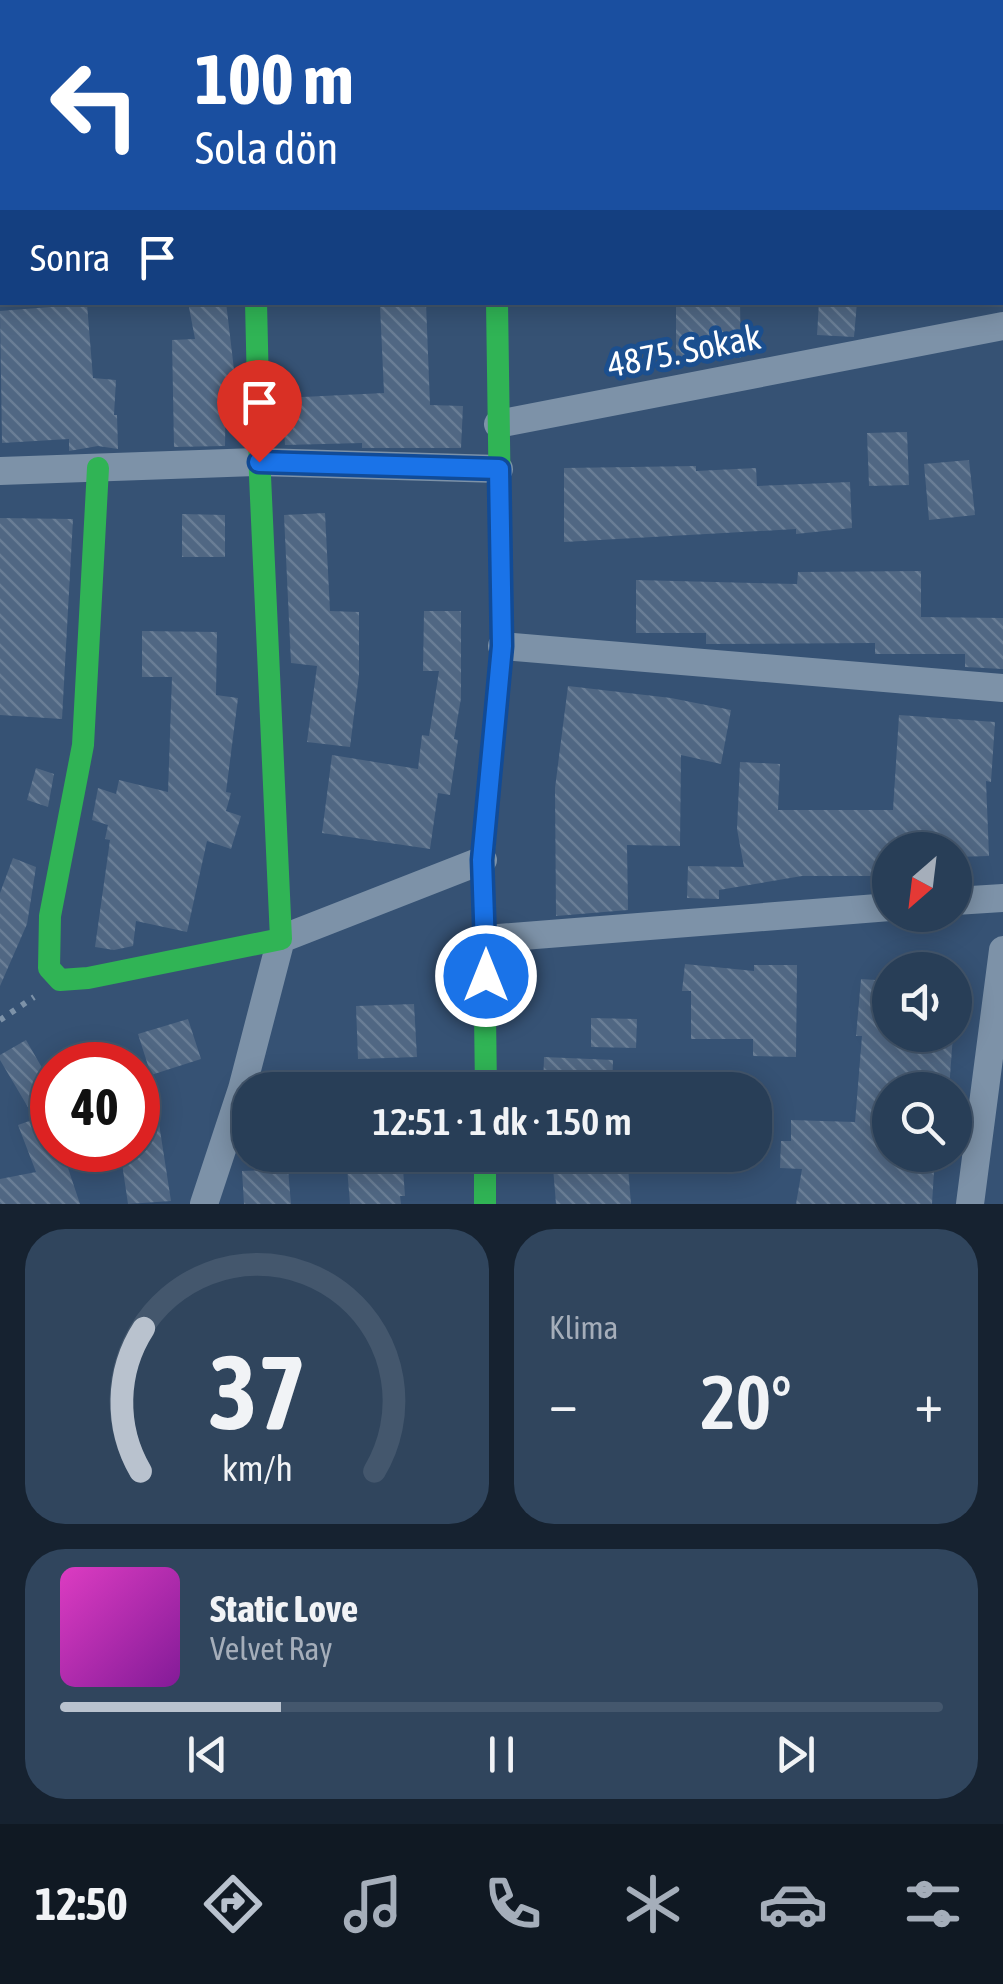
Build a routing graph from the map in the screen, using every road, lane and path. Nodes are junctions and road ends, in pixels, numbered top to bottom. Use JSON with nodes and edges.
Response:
{"nodes":[{"id":1,"x":256,"y":305,"type":"edge"},
{"id":2,"x":497,"y":305,"type":"edge"},
{"id":3,"x":1003,"y":326,"type":"edge"},
{"id":4,"x":498,"y":424,"type":"junction"},
{"id":5,"x":259,"y":462,"type":"junction"},
{"id":6,"x":98,"y":468,"type":"junction"},
{"id":7,"x":499,"y":469,"type":"junction"},
{"id":8,"x":0,"y":471,"type":"edge"},
{"id":9,"x":502,"y":646,"type":"junction"},
{"id":10,"x":1003,"y":688,"type":"edge"},
{"id":11,"x":482,"y":860,"type":"junction"},
{"id":12,"x":1003,"y":898,"type":"edge"},
{"id":13,"x":972,"y":900,"type":"edge"},
{"id":14,"x":872,"y":907,"type":"edge"},
{"id":15,"x":486,"y":939,"type":"junction"},
{"id":16,"x":281,"y":940,"type":"junction"},
{"id":17,"x":1003,"y":950,"type":"edge"},
{"id":18,"x":486,"y":1072,"type":"edge"},
{"id":19,"x":485,"y":1172,"type":"edge"},
{"id":20,"x":204,"y":1204,"type":"edge"},
{"id":21,"x":485,"y":1204,"type":"edge"},
{"id":22,"x":970,"y":1204,"type":"edge"}],
"edges":[{"from":1,"to":5,"type":"street"},
{"from":2,"to":4,"type":"street"},
{"from":3,"to":4,"type":"street","name":"4875. Sokak"},
{"from":4,"to":7,"type":"street"},
{"from":5,"to":6,"type":"street"},
{"from":5,"to":7,"type":"street"},
{"from":5,"to":16,"type":"street"},
{"from":6,"to":8,"type":"street"},
{"from":6,"to":16,"type":"street"},
{"from":7,"to":9,"type":"street"},
{"from":9,"to":10,"type":"street"},
{"from":9,"to":11,"type":"street"},
{"from":11,"to":15,"type":"street"},
{"from":11,"to":16,"type":"street"},
{"from":12,"to":13,"type":"street"},
{"from":14,"to":15,"type":"street"},
{"from":15,"to":18,"type":"street"},
{"from":16,"to":20,"type":"street"},
{"from":17,"to":22,"type":"street"},
{"from":19,"to":21,"type":"street"}]}
